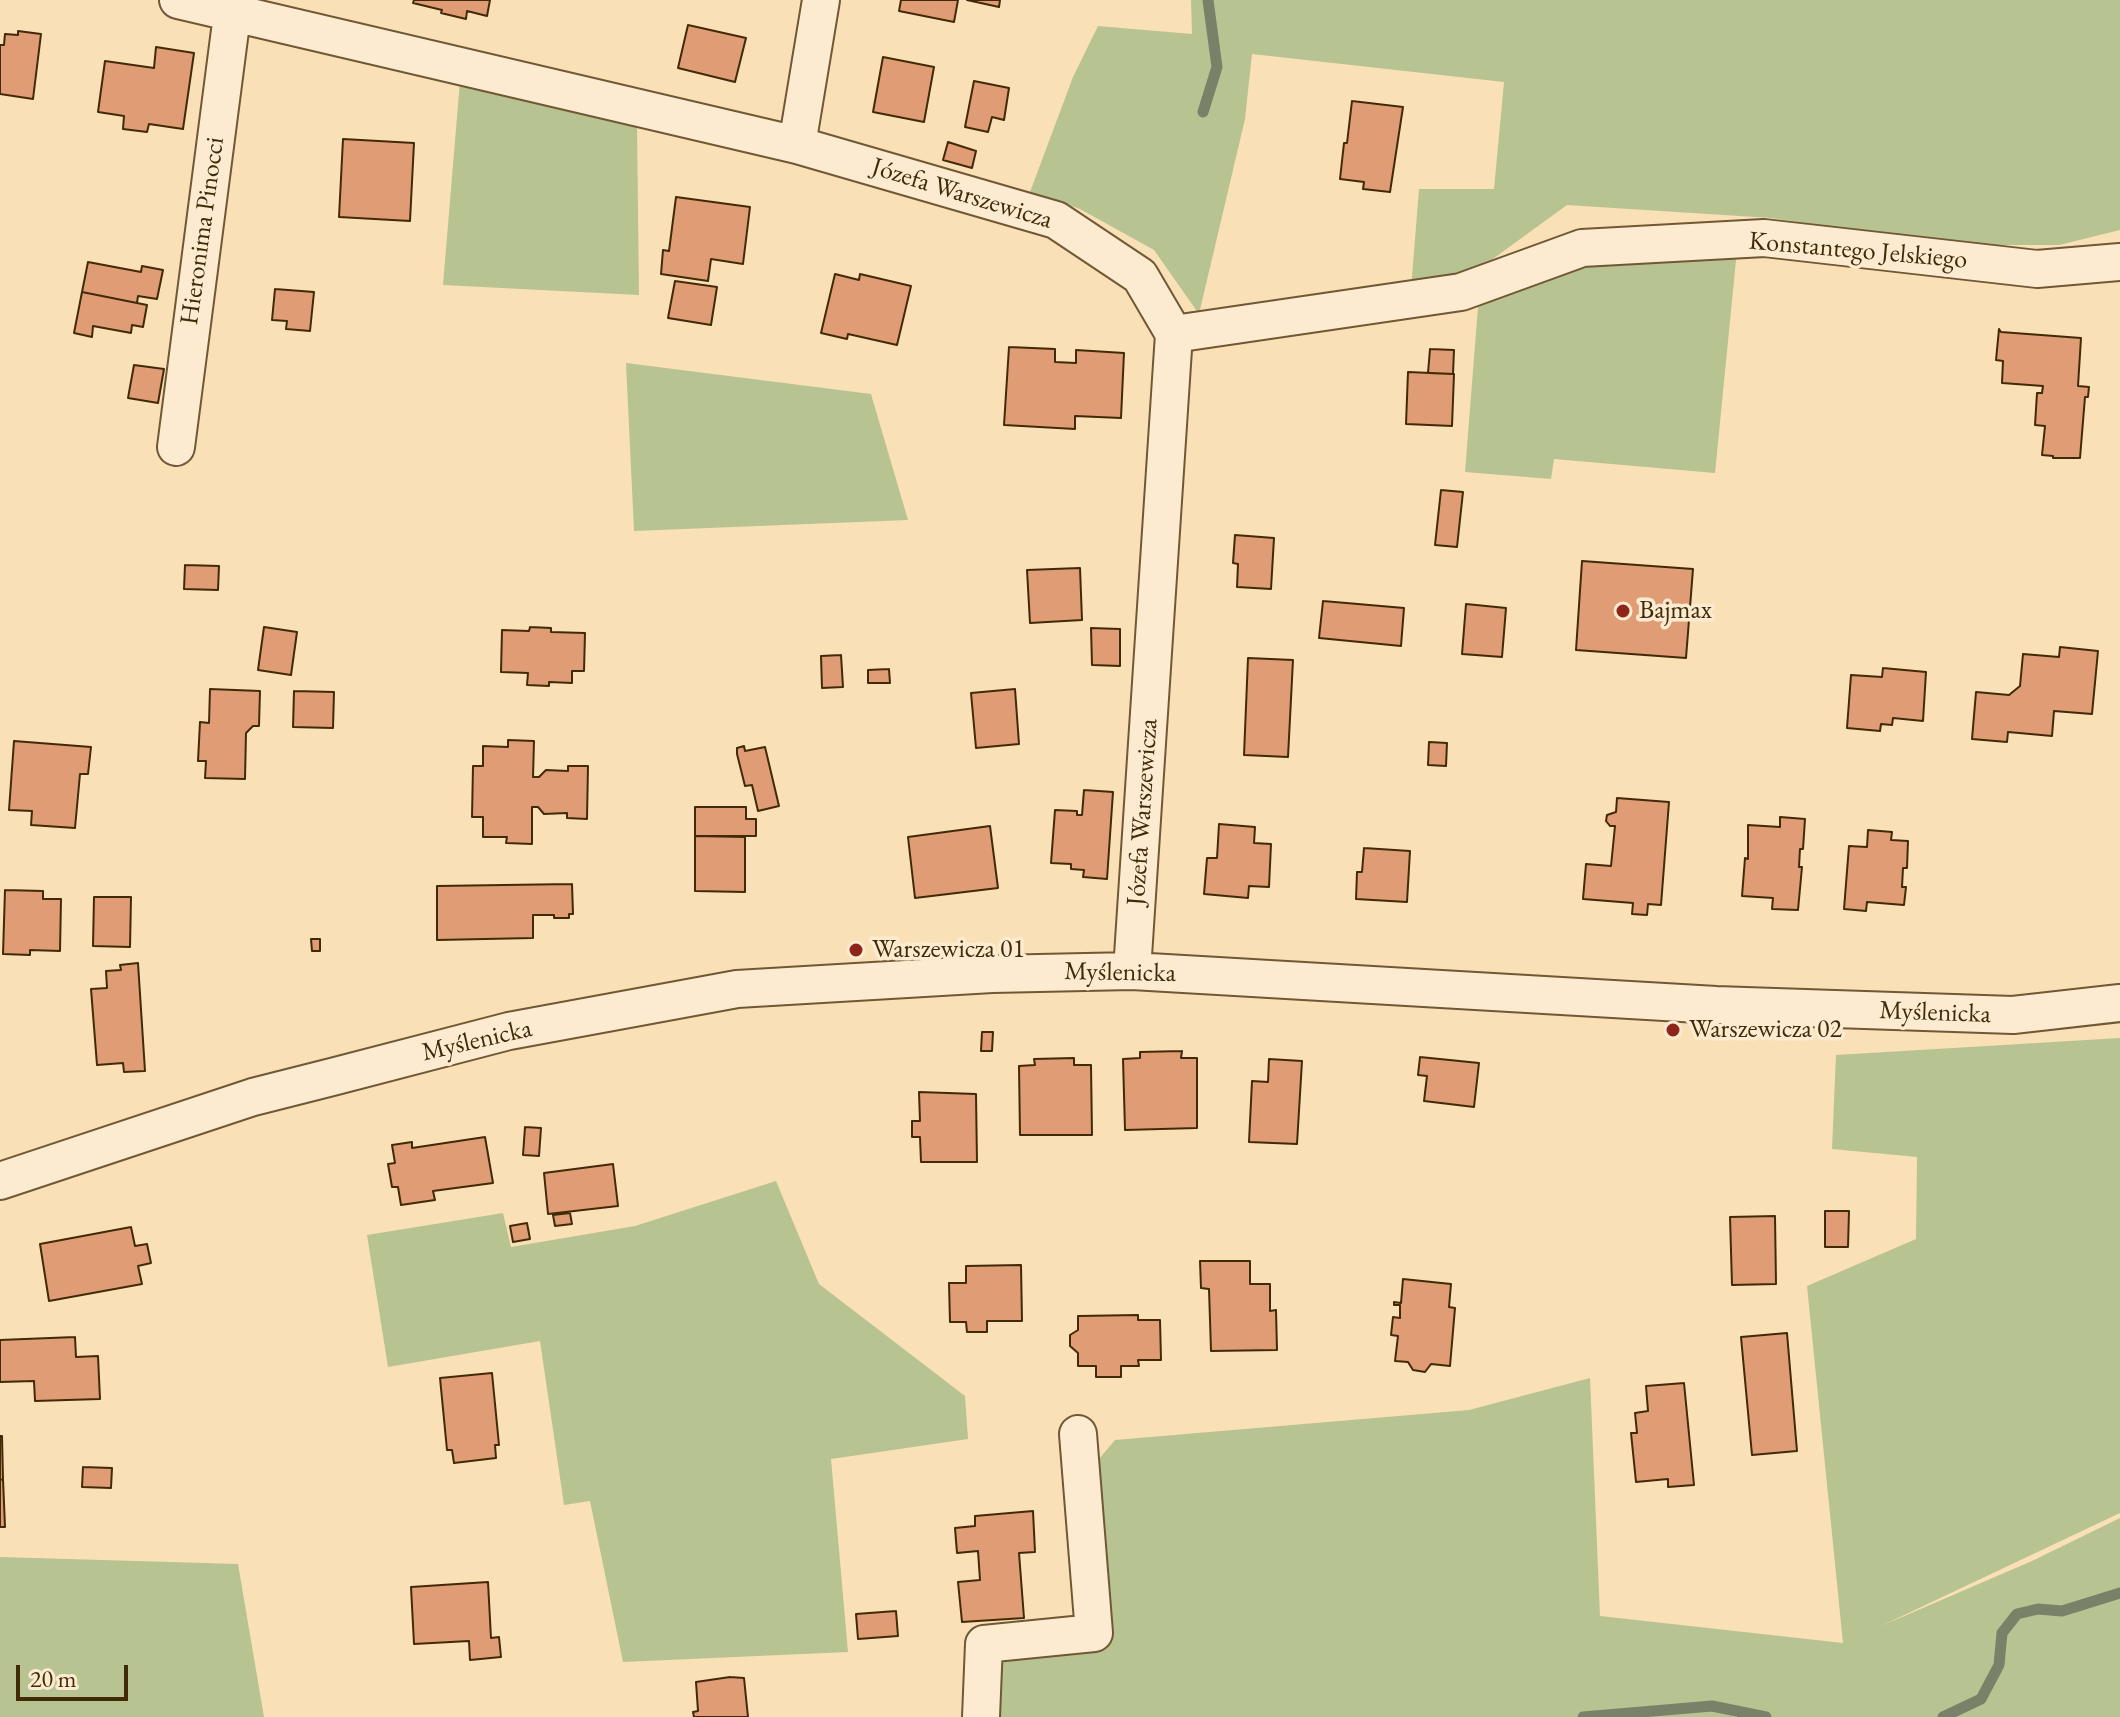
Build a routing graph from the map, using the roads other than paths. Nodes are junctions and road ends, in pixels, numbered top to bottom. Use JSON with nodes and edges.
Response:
{"nodes":[{"id":1,"x":178,"y":0,"type":"edge"},
{"id":2,"x":821,"y":0,"type":"edge"},
{"id":3,"x":232,"y":15,"type":"junction"},
{"id":4,"x":797,"y":145,"type":"junction"},
{"id":5,"x":2120,"y":262,"type":"edge"},
{"id":6,"x":1174,"y":334,"type":"junction"},
{"id":7,"x":176,"y":447,"type":"dead end"},
{"id":8,"x":1132,"y":971,"type":"junction"},
{"id":9,"x":2120,"y":1003,"type":"edge"},
{"id":10,"x":0,"y":1181,"type":"edge"},
{"id":11,"x":1078,"y":1434,"type":"dead end"},
{"id":12,"x":981,"y":1717,"type":"edge"}],
"edges":[{"from":1,"to":3,"type":"street","name":"Józefa Warszewicza"},
{"from":2,"to":4,"type":"street"},
{"from":3,"to":4,"type":"street","name":"Józefa Warszewicza"},
{"from":3,"to":7,"type":"street","name":"Hieronima Pinocci"},
{"from":4,"to":6,"type":"street","name":"Józefa Warszewicza"},
{"from":5,"to":6,"type":"street","name":"Konstantego Jelskiego"},
{"from":6,"to":8,"type":"street","name":"Józefa Warszewicza"},
{"from":8,"to":9,"type":"street","name":"Myślenicka"},
{"from":8,"to":10,"type":"street","name":"Myślenicka"},
{"from":11,"to":12,"type":"street"}]}
